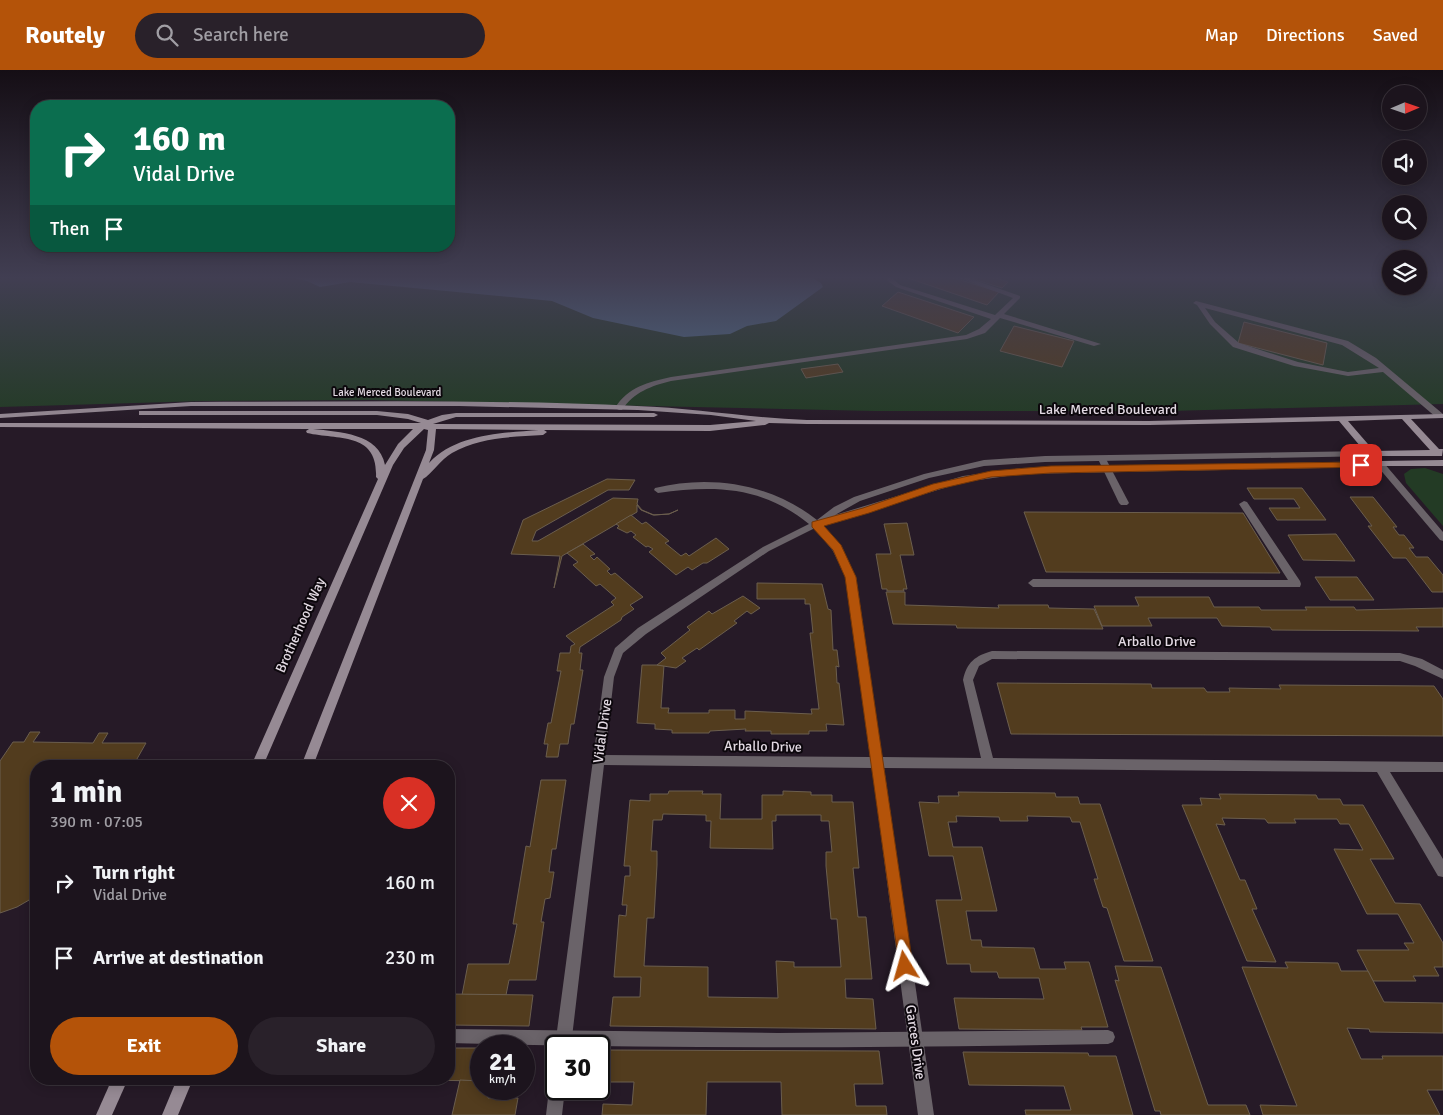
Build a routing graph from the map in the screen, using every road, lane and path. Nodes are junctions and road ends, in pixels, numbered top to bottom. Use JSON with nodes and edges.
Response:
{"nodes":[{"id":1,"x":988,"y":325,"type":"edge"},
{"id":2,"x":1026,"y":325,"type":"edge"},
{"id":3,"x":1214,"y":325,"type":"edge"},
{"id":4,"x":1277,"y":325,"type":"edge"},
{"id":5,"x":1097,"y":344,"type":"dead end"},
{"id":6,"x":1385,"y":370,"type":"junction"},
{"id":7,"x":619,"y":408,"type":"junction"},
{"id":8,"x":26,"y":412,"type":"junction"},
{"id":9,"x":680,"y":412,"type":"junction"},
{"id":10,"x":0,"y":416,"type":"edge"},
{"id":11,"x":1442,"y":416,"type":"edge"},
{"id":12,"x":1404,"y":417,"type":"junction"},
{"id":13,"x":1341,"y":418,"type":"junction"},
{"id":14,"x":773,"y":421,"type":"junction"},
{"id":15,"x":0,"y":425,"type":"edge"},
{"id":16,"x":426,"y":425,"type":"junction"},
{"id":17,"x":275,"y":426,"type":"junction"},
{"id":18,"x":621,"y":427,"type":"junction"},
{"id":19,"x":1440,"y":452,"type":"edge"},
{"id":20,"x":1371,"y":454,"type":"junction"},
{"id":21,"x":1102,"y":459,"type":"junction"},
{"id":22,"x":1443,"y":459,"type":"edge"},
{"id":23,"x":1443,"y":463,"type":"edge"},
{"id":24,"x":1380,"y":464,"type":"junction"},
{"id":25,"x":1108,"y":470,"type":"junction"},
{"id":26,"x":658,"y":490,"type":"dead end"},
{"id":27,"x":412,"y":497,"type":"junction"},
{"id":28,"x":374,"y":498,"type":"junction"},
{"id":29,"x":1124,"y":503,"type":"dead end"},
{"id":30,"x":1244,"y":504,"type":"dead end"},
{"id":31,"x":816,"y":524,"type":"junction"},
{"id":32,"x":1443,"y":538,"type":"edge"},
{"id":33,"x":1033,"y":583,"type":"dead end"},
{"id":34,"x":1443,"y":675,"type":"edge"},
{"id":35,"x":260,"y":760,"type":"edge"},
{"id":36,"x":309,"y":760,"type":"edge"},
{"id":37,"x":598,"y":760,"type":"junction"},
{"id":38,"x":877,"y":762,"type":"junction"},
{"id":39,"x":988,"y":763,"type":"junction"},
{"id":40,"x":1380,"y":766,"type":"junction"},
{"id":41,"x":1443,"y":767,"type":"edge"},
{"id":42,"x":1443,"y":871,"type":"edge"},
{"id":43,"x":564,"y":1035,"type":"edge"},
{"id":44,"x":455,"y":1036,"type":"edge"},
{"id":45,"x":1108,"y":1037,"type":"dead end"},
{"id":46,"x":916,"y":1041,"type":"junction"},
{"id":47,"x":545,"y":1042,"type":"edge"},
{"id":48,"x":610,"y":1043,"type":"edge"},
{"id":49,"x":117,"y":1085,"type":"edge"},
{"id":50,"x":182,"y":1085,"type":"edge"},
{"id":51,"x":556,"y":1100,"type":"edge"},
{"id":52,"x":104,"y":1115,"type":"edge"},
{"id":53,"x":170,"y":1115,"type":"edge"},
{"id":54,"x":554,"y":1115,"type":"edge"},
{"id":55,"x":926,"y":1115,"type":"edge"}],
"edges":[{"from":1,"to":7,"type":"street"},
{"from":2,"to":5,"type":"street"},
{"from":3,"to":6,"type":"street"},
{"from":4,"to":6,"type":"street"},
{"from":6,"to":11,"type":"street"},
{"from":7,"to":8,"type":"main road","name":"Lake Merced Boulevard"},
{"from":7,"to":9,"type":"main road","name":"Lake Merced Boulevard"},
{"from":8,"to":10,"type":"main road","name":"Lake Merced Boulevard"},
{"from":8,"to":16,"type":"main road"},
{"from":9,"to":14,"type":"main road","name":"Lake Merced Boulevard"},
{"from":9,"to":16,"type":"main road"},
{"from":11,"to":12,"type":"main road","name":"Lake Merced Boulevard"},
{"from":12,"to":13,"type":"main road","name":"Lake Merced Boulevard"},
{"from":12,"to":19,"type":"main road"},
{"from":13,"to":14,"type":"main road","name":"Lake Merced Boulevard"},
{"from":13,"to":20,"type":"main road"},
{"from":14,"to":18,"type":"main road","name":"Lake Merced Boulevard"},
{"from":15,"to":17,"type":"main road","name":"Lake Merced Boulevard"},
{"from":16,"to":17,"type":"main road","name":"Lake Merced Boulevard"},
{"from":16,"to":18,"type":"main road","name":"Lake Merced Boulevard"},
{"from":16,"to":27,"type":"main road"},
{"from":16,"to":28,"type":"main road"},
{"from":17,"to":28,"type":"main road"},
{"from":18,"to":27,"type":"main road"},
{"from":19,"to":20,"type":"main road","name":"Vidal Drive"},
{"from":19,"to":22,"type":"main road"},
{"from":20,"to":21,"type":"street","name":"Vidal Drive"},
{"from":20,"to":24,"type":"main road"},
{"from":21,"to":25,"type":"street"},
{"from":21,"to":31,"type":"street","name":"Vidal Drive"},
{"from":23,"to":24,"type":"main road","name":"Vidal Drive"},
{"from":24,"to":25,"type":"street","name":"Vidal Drive"},
{"from":24,"to":32,"type":"street"},
{"from":25,"to":29,"type":"street"},
{"from":25,"to":31,"type":"street","name":"Vidal Drive"},
{"from":26,"to":31,"type":"street","name":"Garces Drive"},
{"from":27,"to":36,"type":"main road"},
{"from":28,"to":35,"type":"main road","name":"Brotherhood Way"},
{"from":30,"to":33,"type":"street"},
{"from":31,"to":37,"type":"street","name":"Vidal Drive"},
{"from":31,"to":38,"type":"street","name":"Garces Drive"},
{"from":34,"to":39,"type":"street","name":"Arballo Drive"},
{"from":37,"to":38,"type":"street","name":"Arballo Drive"},
{"from":37,"to":43,"type":"street","name":"Vidal Drive"},
{"from":38,"to":39,"type":"street","name":"Arballo Drive"},
{"from":38,"to":46,"type":"street","name":"Garces Drive"},
{"from":39,"to":40,"type":"street","name":"Arballo Drive"},
{"from":40,"to":41,"type":"street","name":"Arballo Drive"},
{"from":40,"to":42,"type":"street"},
{"from":44,"to":47,"type":"street"},
{"from":45,"to":46,"type":"street"},
{"from":46,"to":48,"type":"street"},
{"from":46,"to":55,"type":"street","name":"Garces Drive"},
{"from":49,"to":52,"type":"main road"},
{"from":50,"to":53,"type":"main road"},
{"from":51,"to":54,"type":"street"}]}
